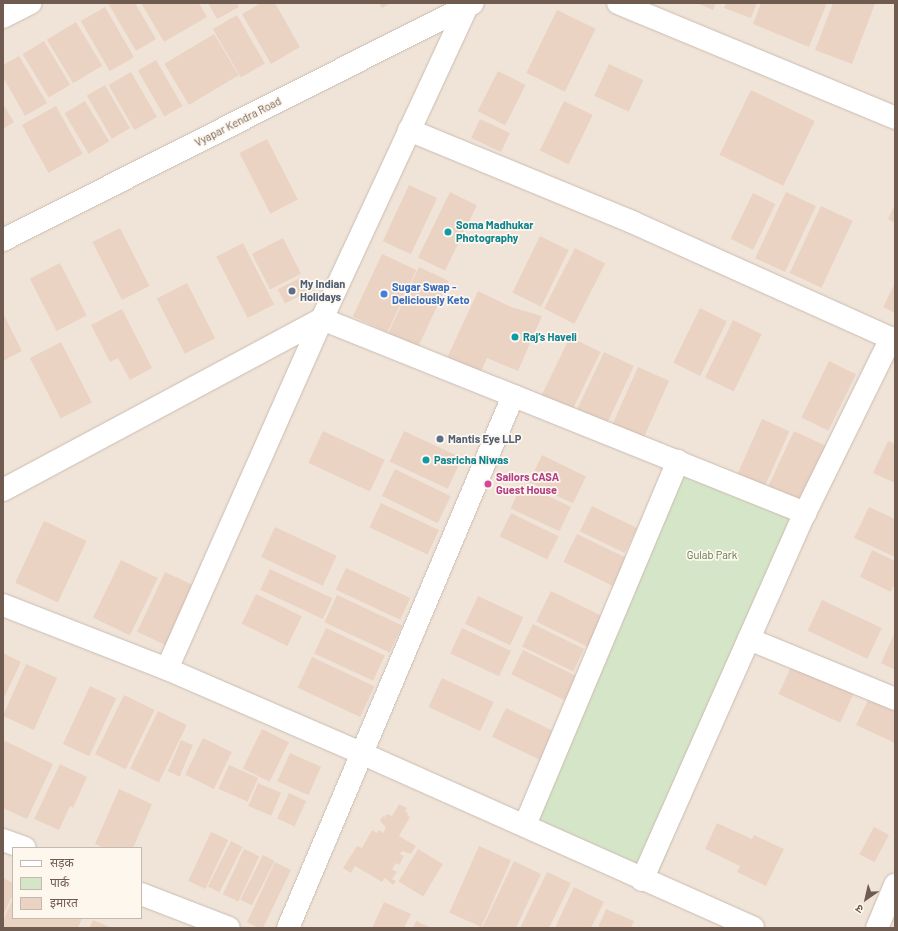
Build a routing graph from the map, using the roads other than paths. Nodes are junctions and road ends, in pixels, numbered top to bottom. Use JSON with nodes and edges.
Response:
{"nodes":[{"id":1,"x":31,"y":3,"type":"edge"},
{"id":2,"x":618,"y":3,"type":"edge"},
{"id":3,"x":470,"y":4,"type":"edge"},
{"id":4,"x":3,"y":17,"type":"edge"},
{"id":5,"x":895,"y":118,"type":"edge"},
{"id":6,"x":409,"y":130,"type":"junction"},
{"id":7,"x":3,"y":240,"type":"edge"},
{"id":8,"x":322,"y":319,"type":"junction"},
{"id":9,"x":893,"y":339,"type":"edge"},
{"id":10,"x":513,"y":396,"type":"junction"},
{"id":11,"x":678,"y":462,"type":"junction"},
{"id":12,"x":3,"y":490,"type":"edge"},
{"id":13,"x":805,"y":513,"type":"junction"},
{"id":14,"x":3,"y":605,"type":"edge"},
{"id":15,"x":749,"y":639,"type":"junction"},
{"id":16,"x":167,"y":669,"type":"junction"},
{"id":17,"x":895,"y":699,"type":"edge"},
{"id":18,"x":363,"y":754,"type":"junction"},
{"id":19,"x":525,"y":825,"type":"junction"},
{"id":20,"x":3,"y":840,"type":"edge"},
{"id":21,"x":22,"y":847,"type":"edge"},
{"id":22,"x":642,"y":880,"type":"junction"},
{"id":23,"x":895,"y":885,"type":"edge"},
{"id":24,"x":142,"y":894,"type":"edge"},
{"id":25,"x":229,"y":928,"type":"edge"},
{"id":26,"x":288,"y":928,"type":"edge"},
{"id":27,"x":754,"y":928,"type":"edge"},
{"id":28,"x":877,"y":928,"type":"edge"}],
"edges":[{"from":1,"to":4,"type":"street"},
{"from":2,"to":5,"type":"street"},
{"from":3,"to":6,"type":"street"},
{"from":3,"to":7,"type":"street","name":"Vyapar Kendra Road"},
{"from":6,"to":8,"type":"street"},
{"from":6,"to":9,"type":"street"},
{"from":8,"to":10,"type":"street"},
{"from":8,"to":12,"type":"street"},
{"from":8,"to":16,"type":"street"},
{"from":9,"to":13,"type":"street"},
{"from":10,"to":11,"type":"street"},
{"from":10,"to":18,"type":"street"},
{"from":11,"to":13,"type":"street"},
{"from":11,"to":19,"type":"street"},
{"from":13,"to":15,"type":"street"},
{"from":14,"to":16,"type":"street"},
{"from":15,"to":17,"type":"street"},
{"from":15,"to":22,"type":"street"},
{"from":16,"to":18,"type":"street"},
{"from":18,"to":19,"type":"street"},
{"from":18,"to":26,"type":"street"},
{"from":19,"to":22,"type":"street"},
{"from":20,"to":21,"type":"street"},
{"from":22,"to":27,"type":"street"},
{"from":23,"to":28,"type":"street"},
{"from":24,"to":25,"type":"street"}]}
